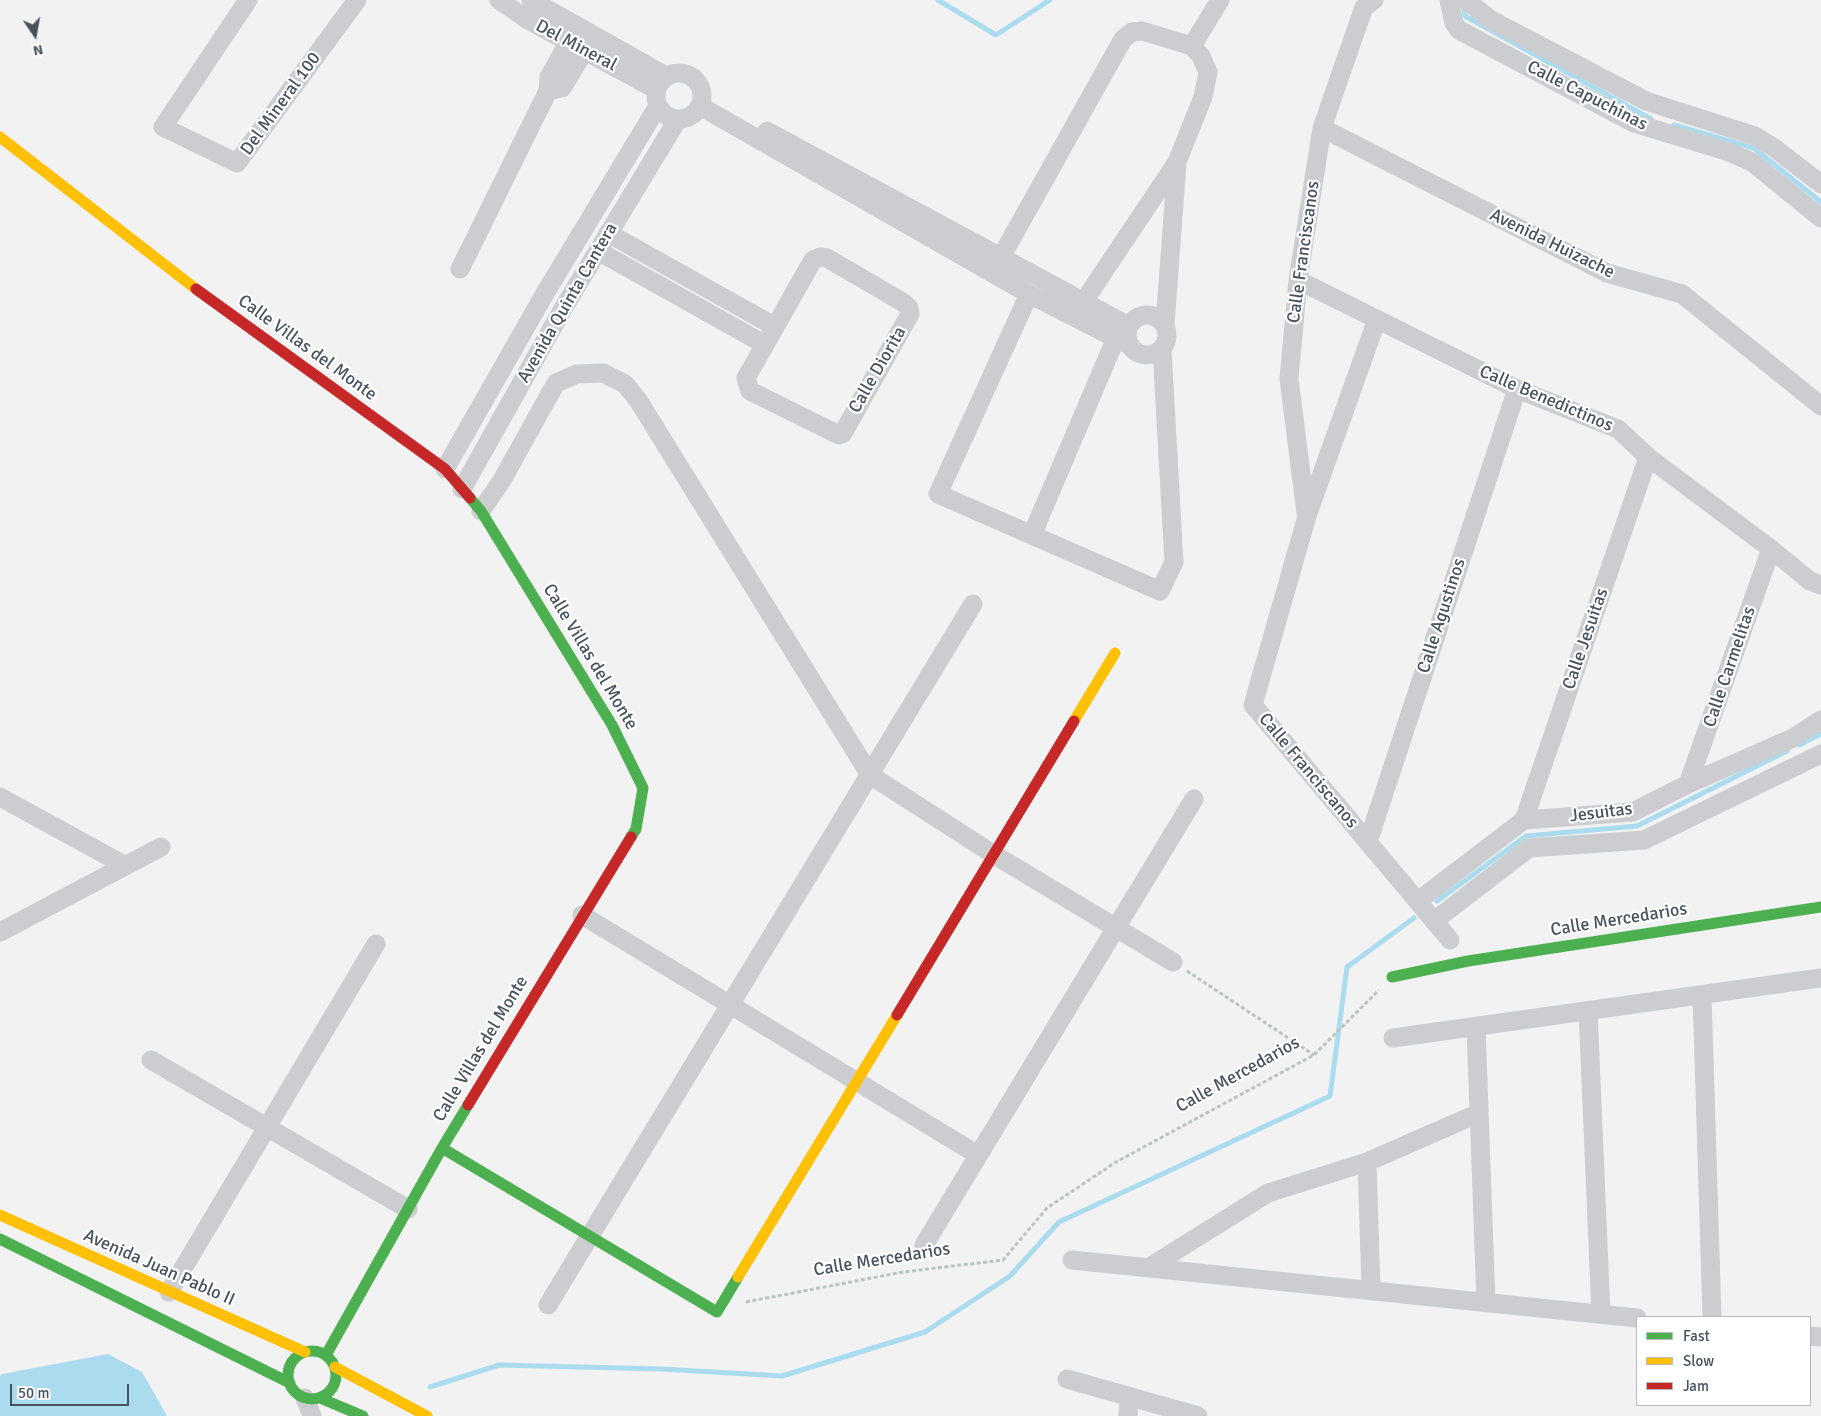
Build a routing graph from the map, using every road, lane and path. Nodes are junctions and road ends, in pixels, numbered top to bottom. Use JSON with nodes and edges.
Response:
{"nodes":[{"id":1,"x":248,"y":0,"type":"edge"},
{"id":2,"x":357,"y":0,"type":"edge"},
{"id":3,"x":499,"y":0,"type":"edge"},
{"id":4,"x":531,"y":0,"type":"edge"},
{"id":5,"x":1220,"y":0,"type":"edge"},
{"id":6,"x":1374,"y":0,"type":"edge"},
{"id":7,"x":1449,"y":0,"type":"edge"},
{"id":8,"x":1466,"y":0,"type":"edge"},
{"id":9,"x":577,"y":45,"type":"junction"},
{"id":10,"x":1192,"y":46,"type":"junction"},
{"id":11,"x":660,"y":91,"type":"junction"},
{"id":12,"x":701,"y":101,"type":"junction"},
{"id":13,"x":678,"y":119,"type":"junction"},
{"id":14,"x":1322,"y":128,"type":"junction"},
{"id":15,"x":0,"y":137,"type":"edge"},
{"id":16,"x":1177,"y":162,"type":"junction"},
{"id":17,"x":1821,"y":184,"type":"edge"},
{"id":18,"x":1821,"y":218,"type":"edge"},
{"id":19,"x":608,"y":233,"type":"junction"},
{"id":20,"x":598,"y":251,"type":"junction"},
{"id":21,"x":997,"y":266,"type":"junction"},
{"id":22,"x":460,"y":269,"type":"dead end"},
{"id":23,"x":1298,"y":280,"type":"junction"},
{"id":24,"x":1029,"y":294,"type":"junction"},
{"id":25,"x":1084,"y":301,"type":"junction"},
{"id":26,"x":1377,"y":319,"type":"junction"},
{"id":27,"x":1165,"y":324,"type":"junction"},
{"id":28,"x":774,"y":326,"type":"junction"},
{"id":29,"x":1125,"y":336,"type":"junction"},
{"id":30,"x":764,"y":344,"type":"junction"},
{"id":31,"x":1162,"y":350,"type":"junction"},
{"id":32,"x":1517,"y":390,"type":"junction"},
{"id":33,"x":1821,"y":406,"type":"edge"},
{"id":34,"x":1648,"y":457,"type":"junction"},
{"id":35,"x":445,"y":470,"type":"junction"},
{"id":36,"x":462,"y":489,"type":"junction"},
{"id":37,"x":482,"y":511,"type":"junction"},
{"id":38,"x":1307,"y":516,"type":"junction"},
{"id":39,"x":1032,"y":535,"type":"junction"},
{"id":40,"x":1771,"y":549,"type":"junction"},
{"id":41,"x":1821,"y":585,"type":"edge"},
{"id":42,"x":973,"y":604,"type":"dead end"},
{"id":43,"x":1115,"y":652,"type":"dead end"},
{"id":44,"x":1821,"y":720,"type":"edge"},
{"id":45,"x":1821,"y":754,"type":"edge"},
{"id":46,"x":870,"y":775,"type":"junction"},
{"id":47,"x":1688,"y":784,"type":"junction"},
{"id":48,"x":0,"y":797,"type":"edge"},
{"id":49,"x":1194,"y":800,"type":"dead end"},
{"id":50,"x":1524,"y":820,"type":"junction"},
{"id":51,"x":1368,"y":842,"type":"junction"},
{"id":52,"x":161,"y":847,"type":"dead end"},
{"id":53,"x":993,"y":854,"type":"junction"},
{"id":54,"x":126,"y":866,"type":"junction"},
{"id":55,"x":1418,"y":901,"type":"junction"},
{"id":56,"x":1821,"y":907,"type":"edge"},
{"id":57,"x":582,"y":915,"type":"junction"},
{"id":58,"x":1434,"y":921,"type":"junction"},
{"id":59,"x":1116,"y":928,"type":"junction"},
{"id":60,"x":0,"y":932,"type":"edge"},
{"id":61,"x":1450,"y":940,"type":"dead end"},
{"id":62,"x":376,"y":944,"type":"dead end"},
{"id":63,"x":1174,"y":962,"type":"joint"},
{"id":64,"x":1392,"y":977,"type":"joint"},
{"id":65,"x":1821,"y":978,"type":"edge"},
{"id":66,"x":1702,"y":995,"type":"junction"},
{"id":67,"x":730,"y":1004,"type":"junction"},
{"id":68,"x":1588,"y":1011,"type":"junction"},
{"id":69,"x":1476,"y":1026,"type":"junction"},
{"id":70,"x":1393,"y":1038,"type":"dead end"},
{"id":71,"x":1314,"y":1055,"type":"junction"},
{"id":72,"x":151,"y":1060,"type":"dead end"},
{"id":73,"x":856,"y":1081,"type":"junction"},
{"id":74,"x":1479,"y":1113,"type":"junction"},
{"id":75,"x":267,"y":1127,"type":"junction"},
{"id":76,"x":442,"y":1148,"type":"junction"},
{"id":77,"x":978,"y":1155,"type":"junction"},
{"id":78,"x":1366,"y":1162,"type":"junction"},
{"id":79,"x":408,"y":1209,"type":"junction"},
{"id":80,"x":0,"y":1215,"type":"edge"},
{"id":81,"x":590,"y":1236,"type":"junction"},
{"id":82,"x":0,"y":1240,"type":"edge"},
{"id":83,"x":924,"y":1245,"type":"dead end"},
{"id":84,"x":1072,"y":1260,"type":"dead end"},
{"id":85,"x":1148,"y":1268,"type":"junction"},
{"id":86,"x":1371,"y":1291,"type":"junction"},
{"id":87,"x":169,"y":1292,"type":"junction"},
{"id":88,"x":1486,"y":1303,"type":"junction"},
{"id":89,"x":548,"y":1305,"type":"dead end"},
{"id":90,"x":717,"y":1312,"type":"junction"},
{"id":91,"x":1601,"y":1314,"type":"junction"},
{"id":92,"x":1712,"y":1316,"type":"edge"},
{"id":93,"x":1636,"y":1318,"type":"edge"},
{"id":94,"x":305,"y":1352,"type":"junction"},
{"id":95,"x":326,"y":1356,"type":"junction"},
{"id":96,"x":335,"y":1367,"type":"junction"},
{"id":97,"x":1066,"y":1379,"type":"dead end"},
{"id":98,"x":290,"y":1383,"type":"junction"},
{"id":99,"x":1129,"y":1397,"type":"junction"},
{"id":100,"x":313,"y":1398,"type":"junction"},
{"id":101,"x":312,"y":1416,"type":"edge"},
{"id":102,"x":363,"y":1416,"type":"edge"},
{"id":103,"x":427,"y":1416,"type":"edge"},
{"id":104,"x":1128,"y":1416,"type":"edge"},
{"id":105,"x":1198,"y":1416,"type":"edge"}],
"edges":[{"from":1,"to":2,"type":"street","name":"Del Mineral 100"},
{"from":3,"to":9,"type":"street","name":"Del Mineral"},
{"from":4,"to":11,"type":"street","name":"Del Mineral"},
{"from":5,"to":10,"type":"street"},
{"from":6,"to":14,"type":"street","name":"Calle Franciscanos"},
{"from":7,"to":18,"type":"street","name":"Calle Capuchinas"},
{"from":8,"to":17,"type":"street","name":"Calle Capuchinas"},
{"from":9,"to":11,"type":"street","name":"Del Mineral"},
{"from":9,"to":22,"type":"street"},
{"from":10,"to":16,"type":"street"},
{"from":10,"to":21,"type":"street"},
{"from":11,"to":12,"type":"street"},
{"from":11,"to":13,"type":"street"},
{"from":11,"to":35,"type":"street","name":"Avenida Quinta Cantera"},
{"from":12,"to":13,"type":"street"},
{"from":12,"to":21,"type":"street"},
{"from":13,"to":19,"type":"street","name":"Avenida Quinta Cantera"},
{"from":14,"to":23,"type":"street","name":"Calle Franciscanos"},
{"from":14,"to":33,"type":"street","name":"Avenida Huizache"},
{"from":15,"to":35,"type":"street","name":"Calle Villas del Monte"},
{"from":16,"to":25,"type":"street"},
{"from":16,"to":27,"type":"street"},
{"from":19,"to":20,"type":"street","name":"Avenida Quinta Cantera"},
{"from":19,"to":28,"type":"street"},
{"from":20,"to":30,"type":"street"},
{"from":20,"to":36,"type":"street","name":"Avenida Quinta Cantera"},
{"from":21,"to":24,"type":"street"},
{"from":21,"to":25,"type":"street"},
{"from":23,"to":26,"type":"street","name":"Calle Benedictinos"},
{"from":23,"to":38,"type":"street","name":"Calle Franciscanos"},
{"from":24,"to":29,"type":"street"},
{"from":24,"to":39,"type":"street"},
{"from":25,"to":29,"type":"street"},
{"from":26,"to":32,"type":"street","name":"Calle Benedictinos"},
{"from":26,"to":38,"type":"street","name":"Calle Franciscanos"},
{"from":27,"to":29,"type":"street"},
{"from":27,"to":31,"type":"street"},
{"from":28,"to":30,"type":"street","name":"Calle Diorita"},
{"from":28,"to":30,"type":"street","name":"Calle Diorita"},
{"from":29,"to":31,"type":"street"},
{"from":29,"to":39,"type":"street"},
{"from":31,"to":39,"type":"street"},
{"from":32,"to":34,"type":"street","name":"Calle Benedictinos"},
{"from":32,"to":51,"type":"street","name":"Calle Agustinos"},
{"from":34,"to":40,"type":"street","name":"Calle Benedictinos"},
{"from":34,"to":50,"type":"street","name":"Calle Jesuitas"},
{"from":35,"to":36,"type":"street","name":"Calle Villas del Monte"},
{"from":36,"to":37,"type":"street","name":"Calle Villas del Monte"},
{"from":37,"to":46,"type":"street"},
{"from":37,"to":57,"type":"street","name":"Calle Villas del Monte"},
{"from":38,"to":51,"type":"street","name":"Calle Franciscanos"},
{"from":40,"to":41,"type":"street","name":"Calle Benedictinos"},
{"from":40,"to":47,"type":"street","name":"Calle Carmelitas"},
{"from":42,"to":46,"type":"street"},
{"from":43,"to":53,"type":"street"},
{"from":44,"to":47,"type":"street","name":"Jesuitas"},
{"from":45,"to":58,"type":"street","name":"Jesuitas"},
{"from":46,"to":53,"type":"street"},
{"from":46,"to":67,"type":"street"},
{"from":47,"to":50,"type":"street","name":"Jesuitas"},
{"from":48,"to":54,"type":"street"},
{"from":49,"to":59,"type":"street"},
{"from":50,"to":55,"type":"street"},
{"from":51,"to":55,"type":"street","name":"Calle Franciscanos"},
{"from":52,"to":54,"type":"street"},
{"from":53,"to":59,"type":"street"},
{"from":53,"to":73,"type":"street"},
{"from":54,"to":60,"type":"street"},
{"from":55,"to":58,"type":"street","name":"Calle Franciscanos"},
{"from":56,"to":64,"type":"street","name":"Calle Mercedarios"},
{"from":57,"to":67,"type":"street"},
{"from":57,"to":76,"type":"street","name":"Calle Villas del Monte"},
{"from":58,"to":61,"type":"street","name":"Calle Franciscanos"},
{"from":59,"to":63,"type":"street"},
{"from":59,"to":77,"type":"street"},
{"from":62,"to":75,"type":"street"},
{"from":63,"to":71,"type":"path"},
{"from":64,"to":71,"type":"path","name":"Calle Mercedarios"},
{"from":65,"to":66,"type":"street"},
{"from":66,"to":68,"type":"street"},
{"from":66,"to":92,"type":"street"},
{"from":67,"to":73,"type":"street"},
{"from":67,"to":81,"type":"street"},
{"from":68,"to":69,"type":"street"},
{"from":68,"to":91,"type":"street"},
{"from":69,"to":70,"type":"street"},
{"from":69,"to":74,"type":"street"},
{"from":71,"to":90,"type":"path","name":"Calle Mercedarios"},
{"from":72,"to":75,"type":"street"},
{"from":73,"to":77,"type":"street"},
{"from":73,"to":90,"type":"street"},
{"from":74,"to":78,"type":"street"},
{"from":74,"to":88,"type":"street"},
{"from":75,"to":79,"type":"street"},
{"from":75,"to":87,"type":"street"},
{"from":76,"to":79,"type":"street","name":"Calle Villas del Monte"},
{"from":76,"to":81,"type":"street"},
{"from":77,"to":83,"type":"street"},
{"from":78,"to":85,"type":"street"},
{"from":78,"to":86,"type":"street"},
{"from":79,"to":95,"type":"street","name":"Calle Villas del Monte"},
{"from":80,"to":87,"type":"street","name":"Avenida Juan Pablo II"},
{"from":81,"to":89,"type":"street"},
{"from":81,"to":90,"type":"street"},
{"from":82,"to":98,"type":"street"},
{"from":84,"to":85,"type":"street"},
{"from":85,"to":86,"type":"street"},
{"from":86,"to":88,"type":"street"},
{"from":87,"to":94,"type":"street","name":"Avenida Juan Pablo II"},
{"from":88,"to":91,"type":"street"},
{"from":91,"to":93,"type":"street"},
{"from":94,"to":95,"type":"street"},
{"from":94,"to":98,"type":"street"},
{"from":95,"to":96,"type":"street"},
{"from":96,"to":100,"type":"street"},
{"from":96,"to":103,"type":"street"},
{"from":97,"to":99,"type":"street"},
{"from":98,"to":100,"type":"street"},
{"from":99,"to":104,"type":"street"},
{"from":99,"to":105,"type":"street"},
{"from":100,"to":101,"type":"street"},
{"from":100,"to":102,"type":"street"}]}
